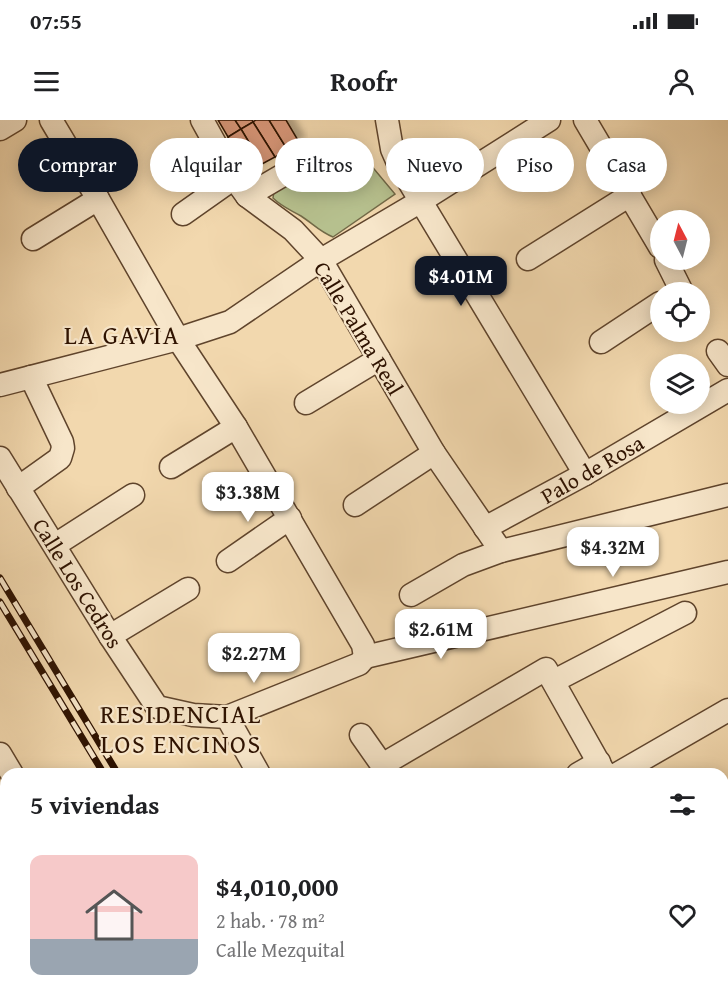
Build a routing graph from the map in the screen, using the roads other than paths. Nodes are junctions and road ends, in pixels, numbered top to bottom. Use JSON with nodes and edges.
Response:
{"nodes":[{"id":1,"x":15,"y":120,"type":"edge"},
{"id":2,"x":51,"y":120,"type":"edge"},
{"id":3,"x":202,"y":120,"type":"edge"},
{"id":4,"x":387,"y":120,"type":"edge"},
{"id":5,"x":549,"y":120,"type":"edge"},
{"id":6,"x":585,"y":120,"type":"edge"},
{"id":7,"x":0,"y":129,"type":"edge"},
{"id":8,"x":212,"y":138,"type":"edge"},
{"id":9,"x":275,"y":180,"type":"edge"},
{"id":10,"x":214,"y":192,"type":"edge"},
{"id":11,"x":244,"y":192,"type":"edge"},
{"id":12,"x":630,"y":195,"type":"junction"},
{"id":13,"x":247,"y":196,"type":"junction"},
{"id":14,"x":99,"y":199,"type":"junction"},
{"id":15,"x":421,"y":201,"type":"junction"},
{"id":16,"x":183,"y":214,"type":"dead end"},
{"id":17,"x":650,"y":230,"type":"edge"},
{"id":18,"x":33,"y":239,"type":"dead end"},
{"id":19,"x":528,"y":259,"type":"dead end"},
{"id":20,"x":321,"y":260,"type":"junction"},
{"id":21,"x":650,"y":310,"type":"edge"},
{"id":22,"x":178,"y":339,"type":"junction"},
{"id":23,"x":601,"y":342,"type":"dead end"},
{"id":24,"x":379,"y":360,"type":"junction"},
{"id":25,"x":31,"y":377,"type":"junction"},
{"id":26,"x":0,"y":385,"type":"edge"},
{"id":27,"x":728,"y":390,"type":"edge"},
{"id":28,"x":306,"y":403,"type":"dead end"},
{"id":29,"x":236,"y":428,"type":"junction"},
{"id":30,"x":435,"y":453,"type":"junction"},
{"id":31,"x":0,"y":458,"type":"edge"},
{"id":32,"x":171,"y":467,"type":"dead end"},
{"id":33,"x":585,"y":474,"type":"junction"},
{"id":34,"x":18,"y":488,"type":"junction"},
{"id":35,"x":133,"y":495,"type":"dead end"},
{"id":36,"x":728,"y":495,"type":"edge"},
{"id":37,"x":355,"y":505,"type":"dead end"},
{"id":38,"x":290,"y":519,"type":"junction"},
{"id":39,"x":485,"y":528,"type":"junction"},
{"id":40,"x":55,"y":545,"type":"junction"},
{"id":41,"x":501,"y":551,"type":"junction"},
{"id":42,"x":228,"y":561,"type":"dead end"},
{"id":43,"x":728,"y":572,"type":"edge"},
{"id":44,"x":188,"y":589,"type":"dead end"},
{"id":45,"x":411,"y":595,"type":"dead end"},
{"id":46,"x":685,"y":613,"type":"dead end"},
{"id":47,"x":110,"y":636,"type":"junction"},
{"id":48,"x":364,"y":651,"type":"junction"},
{"id":49,"x":550,"y":675,"type":"junction"},
{"id":50,"x":728,"y":710,"type":"edge"},
{"id":51,"x":227,"y":717,"type":"junction"},
{"id":52,"x":361,"y":735,"type":"dead end"},
{"id":53,"x":0,"y":754,"type":"edge"},
{"id":54,"x":8,"y":768,"type":"edge"},
{"id":55,"x":256,"y":768,"type":"edge"},
{"id":56,"x":606,"y":768,"type":"edge"},
{"id":57,"x":611,"y":768,"type":"edge"}],
"edges":[{"from":1,"to":7,"type":"street"},
{"from":2,"to":14,"type":"street"},
{"from":3,"to":8,"type":"street","name":"Calle Palma Real"},
{"from":4,"to":15,"type":"street"},
{"from":5,"to":15,"type":"street"},
{"from":6,"to":12,"type":"street"},
{"from":9,"to":13,"type":"street"},
{"from":10,"to":16,"type":"street"},
{"from":11,"to":13,"type":"street","name":"Calle Palma Real"},
{"from":12,"to":17,"type":"street"},
{"from":12,"to":19,"type":"street"},
{"from":13,"to":20,"type":"street","name":"Calle Palma Real"},
{"from":14,"to":18,"type":"street"},
{"from":14,"to":22,"type":"street"},
{"from":15,"to":20,"type":"street"},
{"from":15,"to":33,"type":"street"},
{"from":20,"to":22,"type":"street"},
{"from":20,"to":24,"type":"street","name":"Calle Palma Real"},
{"from":21,"to":23,"type":"street"},
{"from":22,"to":25,"type":"street"},
{"from":22,"to":29,"type":"street"},
{"from":24,"to":28,"type":"street"},
{"from":24,"to":30,"type":"street","name":"Calle Palma Real"},
{"from":25,"to":26,"type":"street"},
{"from":25,"to":34,"type":"street"},
{"from":27,"to":33,"type":"street","name":"Palo de Rosa"},
{"from":29,"to":32,"type":"street"},
{"from":29,"to":38,"type":"street"},
{"from":30,"to":37,"type":"street"},
{"from":30,"to":39,"type":"street","name":"Calle Palma Real"},
{"from":31,"to":34,"type":"street","name":"Calle Los Cedros"},
{"from":33,"to":39,"type":"street","name":"Palo de Rosa"},
{"from":34,"to":40,"type":"street","name":"Calle Los Cedros"},
{"from":35,"to":40,"type":"street"},
{"from":36,"to":41,"type":"street"},
{"from":38,"to":42,"type":"street"},
{"from":38,"to":48,"type":"street"},
{"from":39,"to":41,"type":"street","name":"Calle Palma Real"},
{"from":40,"to":47,"type":"street","name":"Calle Los Cedros"},
{"from":41,"to":45,"type":"street"},
{"from":43,"to":48,"type":"street"},
{"from":44,"to":47,"type":"street"},
{"from":46,"to":49,"type":"street"},
{"from":47,"to":51,"type":"street","name":"Calle Los Cedros"},
{"from":48,"to":51,"type":"street"},
{"from":49,"to":52,"type":"street"},
{"from":49,"to":56,"type":"street"},
{"from":50,"to":57,"type":"street"},
{"from":51,"to":55,"type":"street"},
{"from":53,"to":54,"type":"street"}]}
